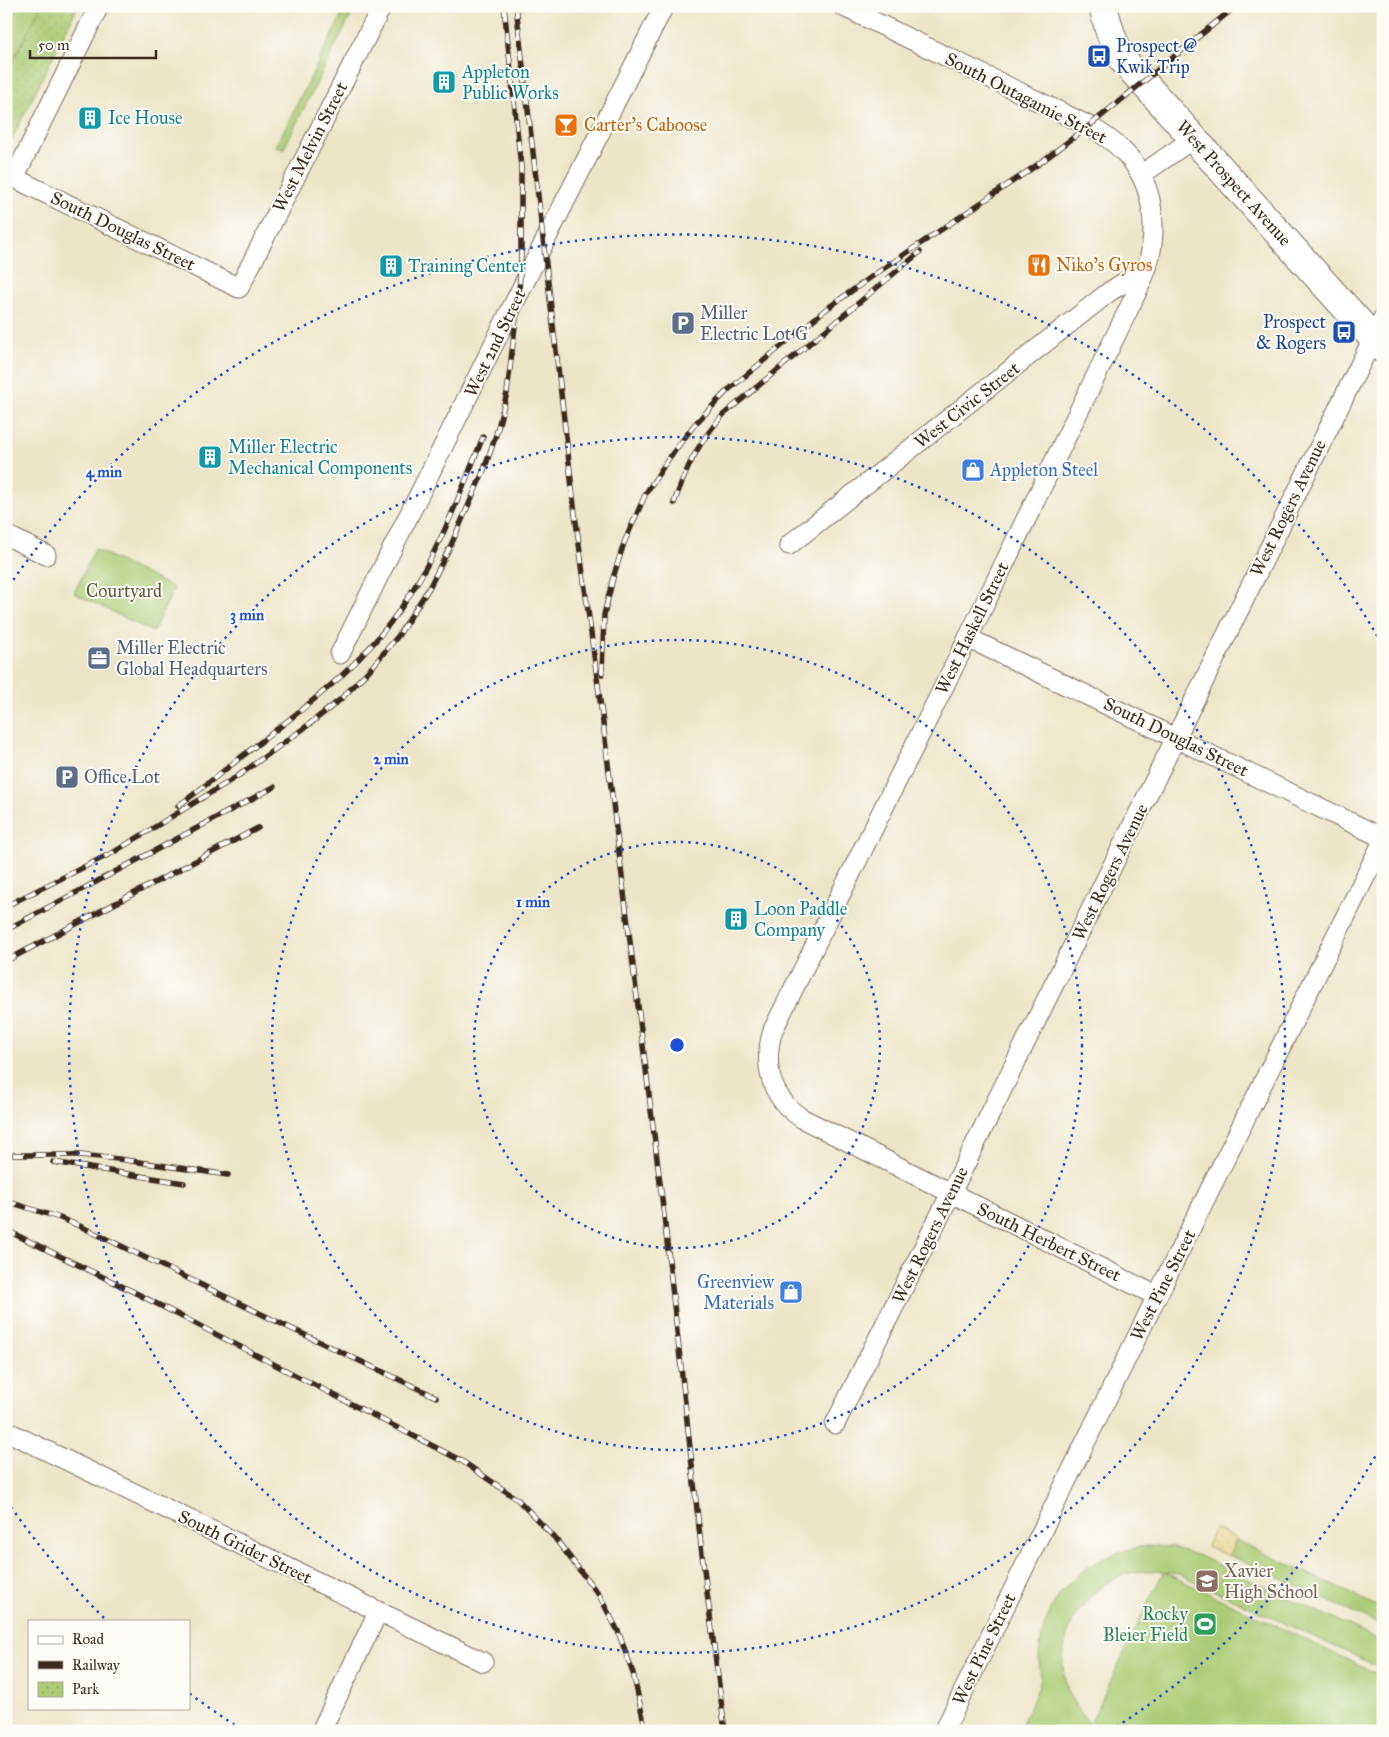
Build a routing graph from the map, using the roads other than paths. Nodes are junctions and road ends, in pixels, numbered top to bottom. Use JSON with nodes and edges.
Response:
{"nodes":[{"id":1,"x":99,"y":6,"type":"edge"},
{"id":2,"x":382,"y":6,"type":"edge"},
{"id":3,"x":664,"y":6,"type":"edge"},
{"id":4,"x":842,"y":6,"type":"edge"},
{"id":5,"x":1103,"y":6,"type":"edge"},
{"id":6,"x":1194,"y":138,"type":"junction"},
{"id":7,"x":1141,"y":175,"type":"junction"},
{"id":8,"x":10,"y":176,"type":"edge"},
{"id":9,"x":1147,"y":268,"type":"junction"},
{"id":10,"x":239,"y":288,"type":"joint"},
{"id":11,"x":1379,"y":335,"type":"edge"},
{"id":12,"x":6,"y":535,"type":"edge"},
{"id":13,"x":789,"y":545,"type":"dead end"},
{"id":14,"x":46,"y":555,"type":"dead end"},
{"id":15,"x":968,"y":638,"type":"junction"},
{"id":16,"x":340,"y":654,"type":"dead end"},
{"id":17,"x":1176,"y":737,"type":"junction"},
{"id":18,"x":1383,"y":840,"type":"edge"},
{"id":19,"x":770,"y":1076,"type":"joint"},
{"id":20,"x":951,"y":1193,"type":"junction"},
{"id":21,"x":1157,"y":1296,"type":"junction"},
{"id":22,"x":835,"y":1424,"type":"dead end"},
{"id":23,"x":6,"y":1431,"type":"edge"},
{"id":24,"x":378,"y":1612,"type":"junction"},
{"id":25,"x":483,"y":1662,"type":"dead end"},
{"id":26,"x":321,"y":1731,"type":"edge"},
{"id":27,"x":944,"y":1731,"type":"edge"}],
"edges":[{"from":1,"to":8,"type":"street"},
{"from":2,"to":10,"type":"street","name":"West Melvin Street"},
{"from":3,"to":16,"type":"street","name":"West 2nd Street"},
{"from":4,"to":7,"type":"street","name":"South Outagamie Street"},
{"from":5,"to":6,"type":"main road","name":"West Prospect Avenue"},
{"from":6,"to":7,"type":"street"},
{"from":6,"to":11,"type":"main road","name":"West Prospect Avenue"},
{"from":7,"to":9,"type":"street","name":"West Haskell Street"},
{"from":8,"to":10,"type":"street","name":"South Douglas Street"},
{"from":9,"to":13,"type":"street","name":"West Civic Street"},
{"from":9,"to":15,"type":"street","name":"West Haskell Street"},
{"from":11,"to":17,"type":"street","name":"West Rogers Avenue"},
{"from":12,"to":14,"type":"street"},
{"from":15,"to":17,"type":"street","name":"South Douglas Street"},
{"from":15,"to":19,"type":"street","name":"West Haskell Street"},
{"from":17,"to":18,"type":"street","name":"South Douglas Street"},
{"from":17,"to":20,"type":"street","name":"West Rogers Avenue"},
{"from":18,"to":21,"type":"street","name":"West Pine Street"},
{"from":19,"to":20,"type":"street","name":"South Herbert Street"},
{"from":20,"to":21,"type":"street","name":"South Herbert Street"},
{"from":20,"to":22,"type":"street","name":"West Rogers Avenue"},
{"from":21,"to":27,"type":"street","name":"West Pine Street"},
{"from":23,"to":24,"type":"street","name":"South Grider Street"},
{"from":24,"to":25,"type":"street","name":"South Grider Street"},
{"from":24,"to":26,"type":"street"}]}
